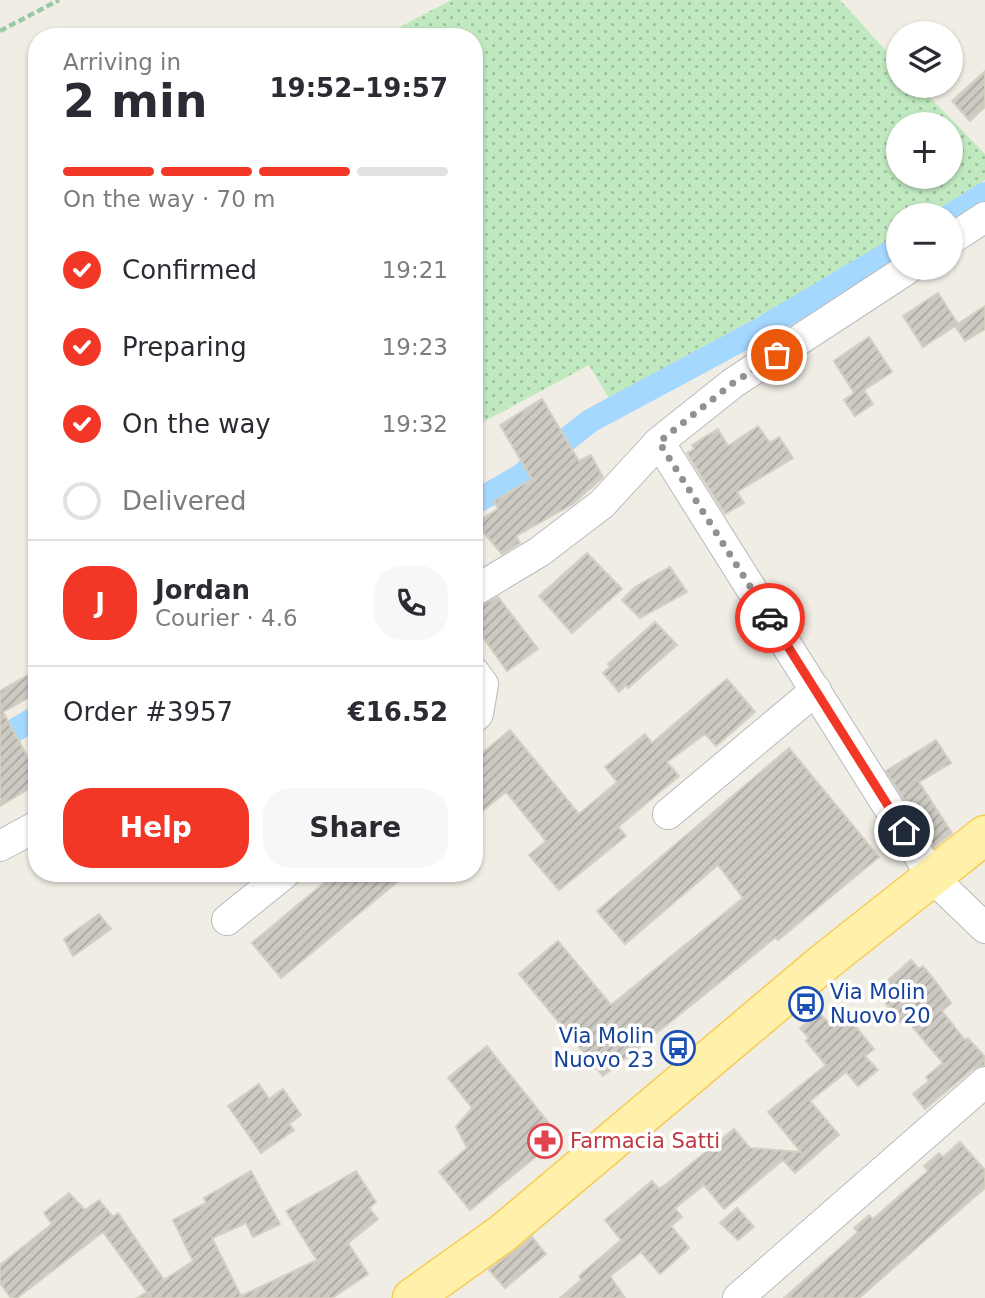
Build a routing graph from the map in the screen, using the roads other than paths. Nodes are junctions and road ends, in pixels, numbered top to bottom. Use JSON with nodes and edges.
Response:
{"nodes":[{"id":1,"x":985,"y":216,"type":"edge"},
{"id":2,"x":963,"y":231,"type":"edge"},
{"id":3,"x":891,"y":280,"type":"edge"},
{"id":4,"x":659,"y":442,"type":"junction"},
{"id":5,"x":483,"y":586,"type":"edge"},
{"id":6,"x":816,"y":690,"type":"junction"},
{"id":7,"x":668,"y":814,"type":"dead end"},
{"id":8,"x":28,"y":831,"type":"edge"},
{"id":9,"x":985,"y":835,"type":"edge"},
{"id":10,"x":0,"y":846,"type":"edge"},
{"id":11,"x":933,"y":878,"type":"junction"},
{"id":12,"x":274,"y":882,"type":"edge"},
{"id":13,"x":227,"y":920,"type":"dead end"},
{"id":14,"x":985,"y":928,"type":"edge"},
{"id":15,"x":985,"y":1082,"type":"edge"},
{"id":16,"x":412,"y":1298,"type":"edge"},
{"id":17,"x":738,"y":1298,"type":"edge"}],
"edges":[{"from":1,"to":2,"type":"street"},
{"from":3,"to":4,"type":"street"},
{"from":4,"to":5,"type":"street"},
{"from":4,"to":6,"type":"street"},
{"from":6,"to":7,"type":"street"},
{"from":6,"to":11,"type":"street"},
{"from":8,"to":10,"type":"street"},
{"from":9,"to":11,"type":"main road"},
{"from":11,"to":14,"type":"street"},
{"from":11,"to":16,"type":"main road"},
{"from":12,"to":13,"type":"street"},
{"from":15,"to":17,"type":"street"}]}
